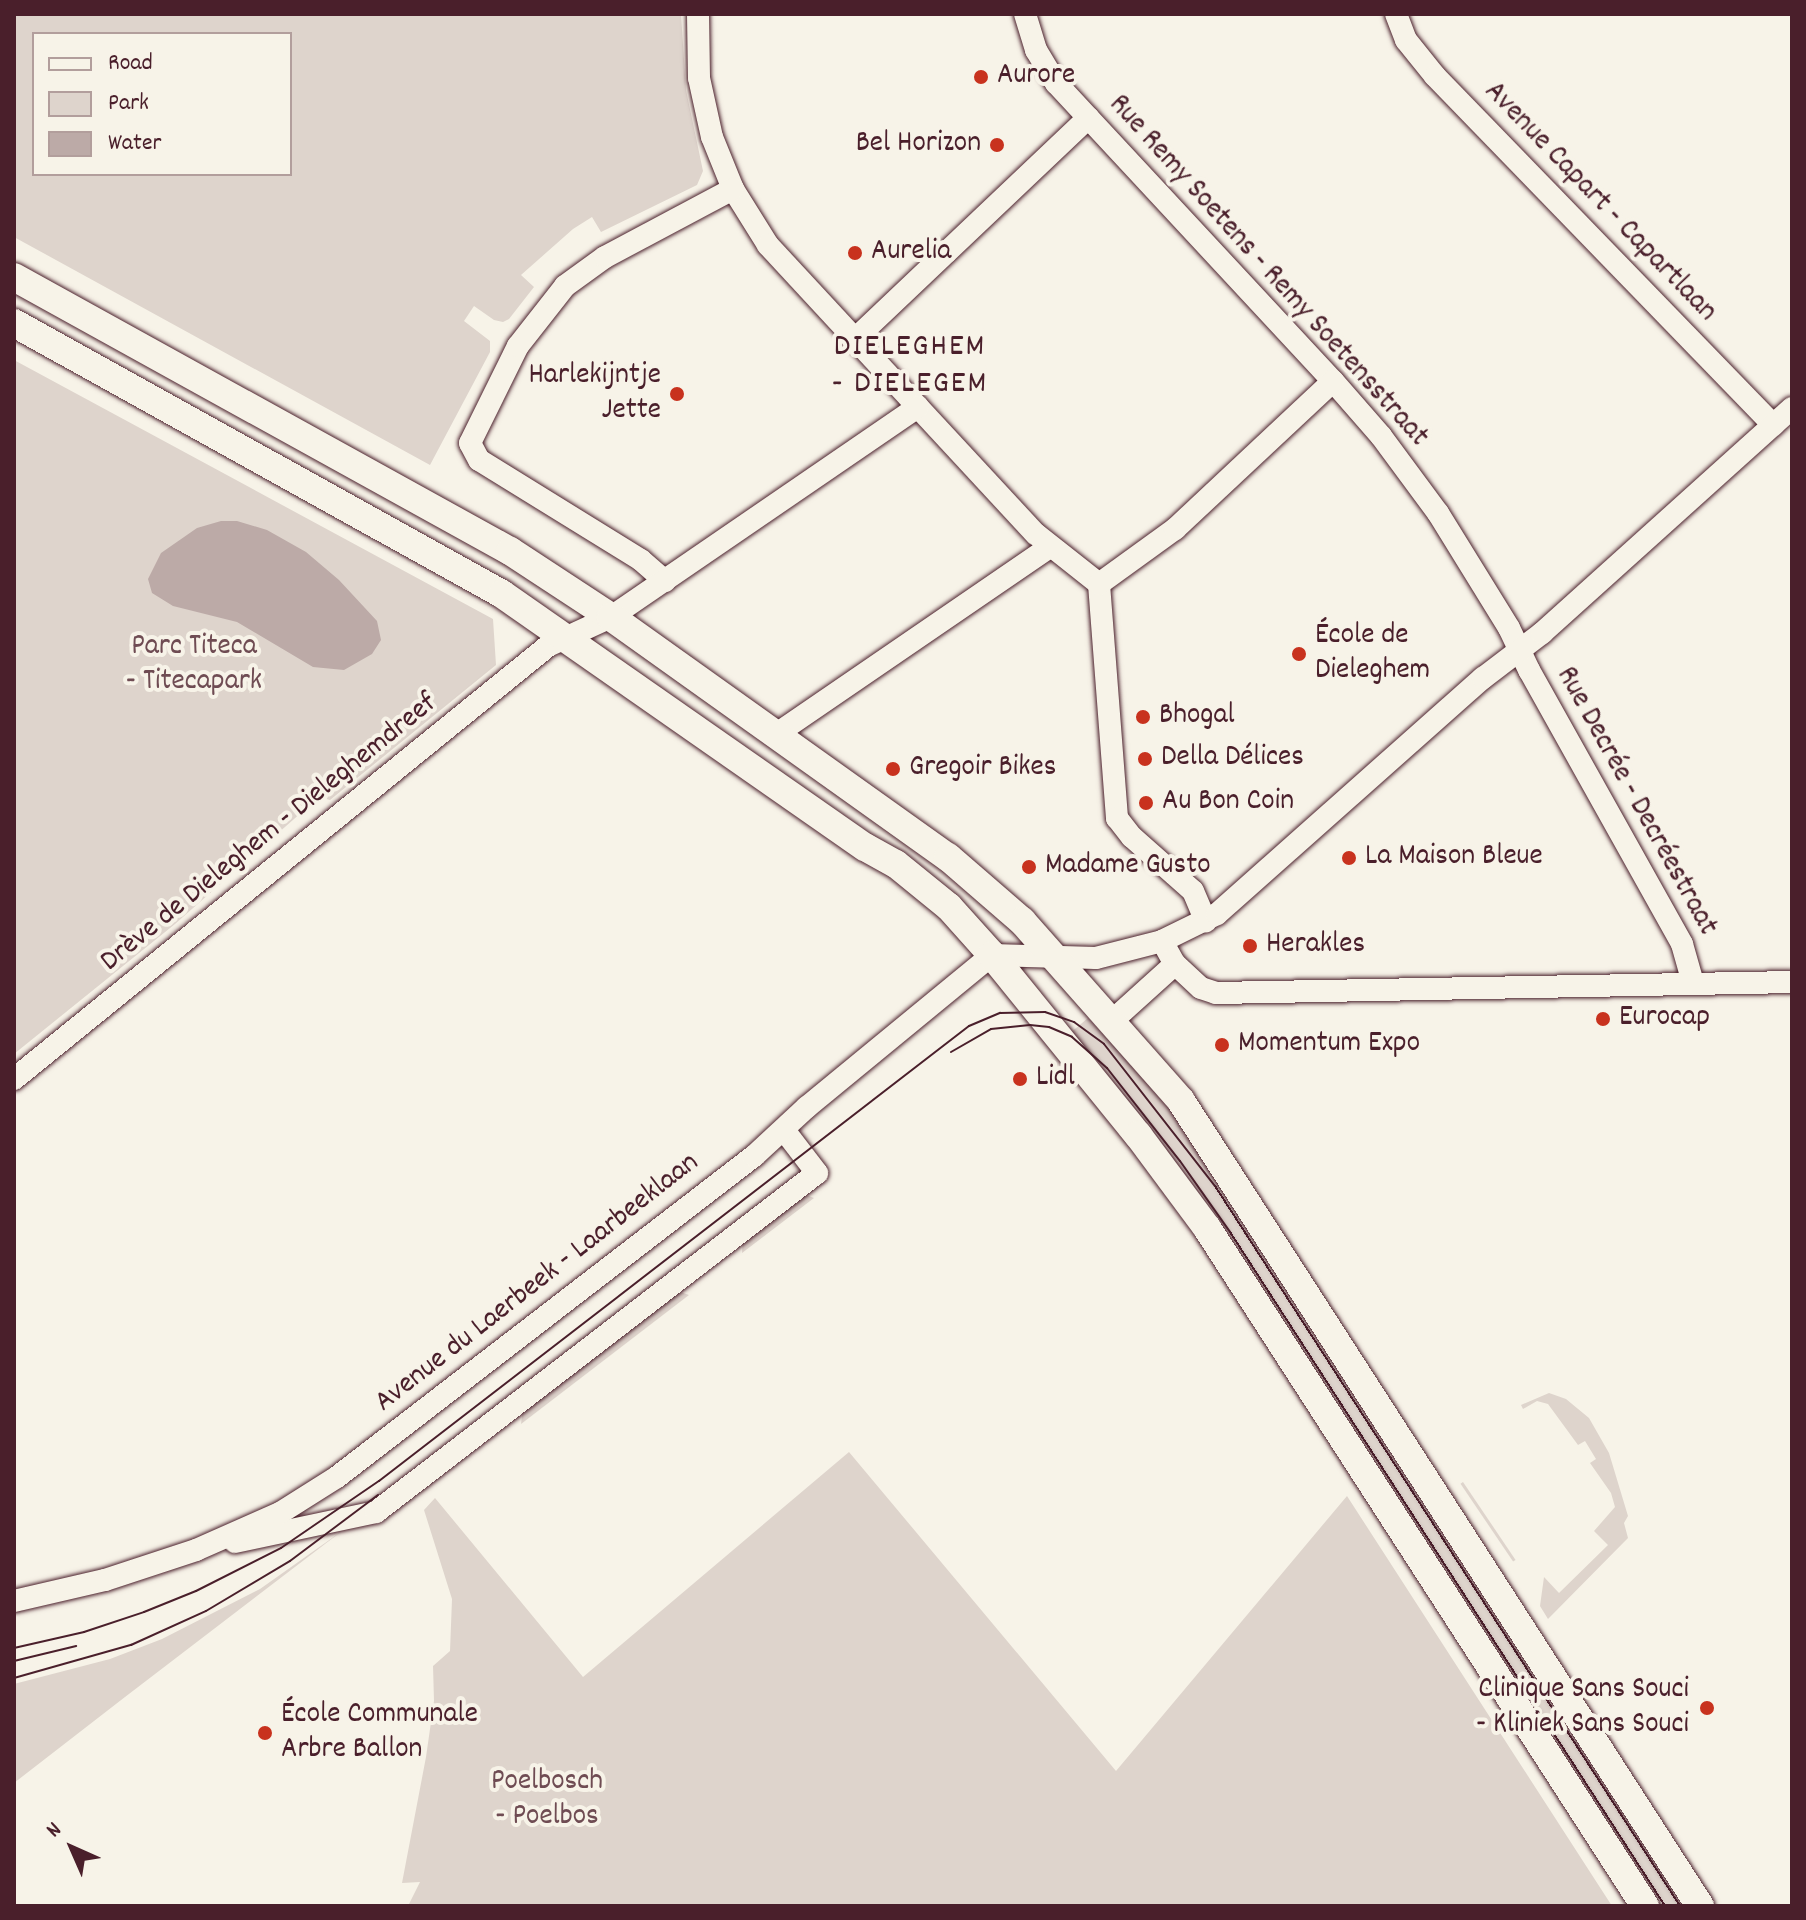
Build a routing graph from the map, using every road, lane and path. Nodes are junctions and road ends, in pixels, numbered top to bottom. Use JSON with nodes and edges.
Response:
{"nodes":[{"id":1,"x":698,"y":14,"type":"edge"},
{"id":2,"x":1025,"y":14,"type":"edge"},
{"id":3,"x":1396,"y":14,"type":"edge"},
{"id":4,"x":1088,"y":118,"type":"junction"},
{"id":5,"x":733,"y":189,"type":"junction"},
{"id":6,"x":14,"y":277,"type":"edge"},
{"id":7,"x":14,"y":323,"type":"edge"},
{"id":8,"x":854,"y":340,"type":"junction"},
{"id":9,"x":1333,"y":381,"type":"junction"},
{"id":10,"x":918,"y":407,"type":"junction"},
{"id":11,"x":1792,"y":408,"type":"edge"},
{"id":12,"x":1773,"y":425,"type":"junction"},
{"id":13,"x":1050,"y":547,"type":"junction"},
{"id":14,"x":665,"y":581,"type":"junction"},
{"id":15,"x":1099,"y":584,"type":"junction"},
{"id":16,"x":611,"y":617,"type":"junction"},
{"id":17,"x":565,"y":637,"type":"junction"},
{"id":18,"x":1521,"y":650,"type":"junction"},
{"id":19,"x":775,"y":735,"type":"junction"},
{"id":20,"x":1206,"y":921,"type":"junction"},
{"id":21,"x":1162,"y":941,"type":"junction"},
{"id":22,"x":992,"y":955,"type":"junction"},
{"id":23,"x":1055,"y":957,"type":"junction"},
{"id":24,"x":1175,"y":964,"type":"junction"},
{"id":25,"x":1792,"y":982,"type":"edge"},
{"id":26,"x":1693,"y":983,"type":"junction"},
{"id":27,"x":1112,"y":1021,"type":"junction"},
{"id":28,"x":14,"y":1079,"type":"edge"},
{"id":29,"x":784,"y":1130,"type":"junction"},
{"id":30,"x":196,"y":1550,"type":"junction"},
{"id":31,"x":14,"y":1601,"type":"edge"},
{"id":32,"x":1645,"y":1906,"type":"edge"},
{"id":33,"x":1700,"y":1906,"type":"edge"}],
"edges":[{"from":1,"to":5,"type":"street"},
{"from":2,"to":4,"type":"street","name":"Rue Remy Soetens - Remy Soetensstraat"},
{"from":3,"to":12,"type":"street","name":"Avenue Capart - Capartlaan"},
{"from":4,"to":8,"type":"street"},
{"from":4,"to":9,"type":"street","name":"Rue Remy Soetens - Remy Soetensstraat"},
{"from":5,"to":8,"type":"street"},
{"from":5,"to":14,"type":"street"},
{"from":6,"to":16,"type":"main road"},
{"from":7,"to":17,"type":"main road"},
{"from":8,"to":10,"type":"street"},
{"from":9,"to":15,"type":"street"},
{"from":9,"to":18,"type":"street","name":"Rue Remy Soetens - Remy Soetensstraat"},
{"from":10,"to":13,"type":"street"},
{"from":10,"to":14,"type":"street","name":"Drève de Dieleghem - Dieleghemdreef"},
{"from":11,"to":12,"type":"street"},
{"from":12,"to":18,"type":"street"},
{"from":13,"to":15,"type":"street"},
{"from":13,"to":19,"type":"street"},
{"from":14,"to":16,"type":"street","name":"Drève de Dieleghem - Dieleghemdreef"},
{"from":15,"to":20,"type":"street"},
{"from":16,"to":17,"type":"street","name":"Drève de Dieleghem - Dieleghemdreef"},
{"from":16,"to":19,"type":"main road"},
{"from":17,"to":22,"type":"main road"},
{"from":17,"to":28,"type":"street","name":"Drève de Dieleghem - Dieleghemdreef"},
{"from":18,"to":20,"type":"street"},
{"from":18,"to":26,"type":"street","name":"Rue Decrée - Decréestraat"},
{"from":19,"to":23,"type":"main road"},
{"from":20,"to":21,"type":"street"},
{"from":21,"to":23,"type":"street"},
{"from":21,"to":24,"type":"street"},
{"from":22,"to":23,"type":"street"},
{"from":22,"to":29,"type":"street","name":"Avenue du Laerbeek - Laarbeeklaan"},
{"from":22,"to":32,"type":"main road"},
{"from":23,"to":27,"type":"main road"},
{"from":24,"to":26,"type":"street"},
{"from":24,"to":27,"type":"street"},
{"from":25,"to":26,"type":"street"},
{"from":27,"to":33,"type":"main road"},
{"from":29,"to":30,"type":"street","name":"Avenue du Laerbeek - Laarbeeklaan"},
{"from":29,"to":30,"type":"street"},
{"from":30,"to":31,"type":"street","name":"Avenue du Laerbeek - Laarbeeklaan"}]}
